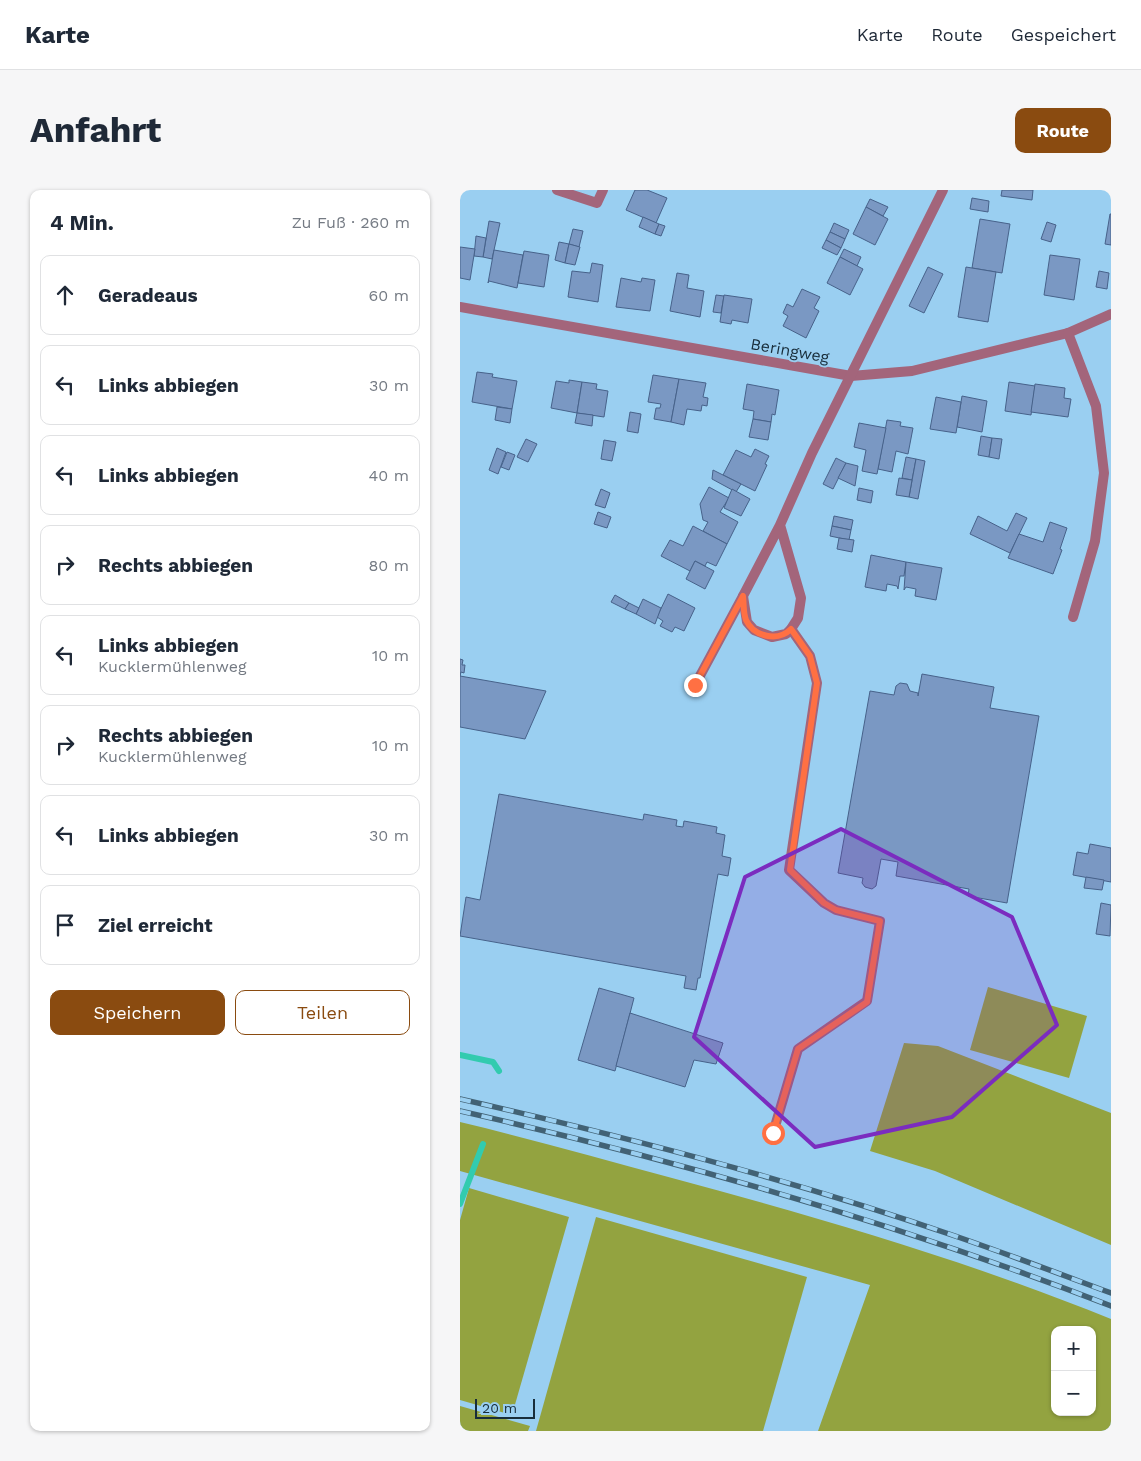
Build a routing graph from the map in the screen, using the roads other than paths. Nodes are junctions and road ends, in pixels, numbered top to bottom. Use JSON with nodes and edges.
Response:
{"nodes":[{"id":1,"x":557,"y":190,"type":"edge"},
{"id":2,"x":603,"y":190,"type":"edge"},
{"id":3,"x":943,"y":190,"type":"edge"},
{"id":4,"x":460,"y":307,"type":"edge"},
{"id":5,"x":1111,"y":314,"type":"edge"},
{"id":6,"x":1068,"y":333,"type":"junction"},
{"id":7,"x":851,"y":376,"type":"junction"},
{"id":8,"x":780,"y":525,"type":"junction"},
{"id":9,"x":743,"y":596,"type":"junction"},
{"id":10,"x":1073,"y":617,"type":"dead end"},
{"id":11,"x":791,"y":629,"type":"junction"},
{"id":12,"x":695,"y":685,"type":"dead end"},
{"id":13,"x":773,"y":1133,"type":"dead end"}],
"edges":[{"from":1,"to":2,"type":"street"},
{"from":3,"to":7,"type":"street"},
{"from":4,"to":7,"type":"street","name":"Beringweg"},
{"from":5,"to":6,"type":"street","name":"Beringweg"},
{"from":6,"to":7,"type":"street","name":"Beringweg"},
{"from":6,"to":10,"type":"street"},
{"from":7,"to":8,"type":"street"},
{"from":8,"to":9,"type":"street"},
{"from":8,"to":11,"type":"street"},
{"from":9,"to":11,"type":"street"},
{"from":9,"to":12,"type":"street"},
{"from":11,"to":13,"type":"street"}]}
